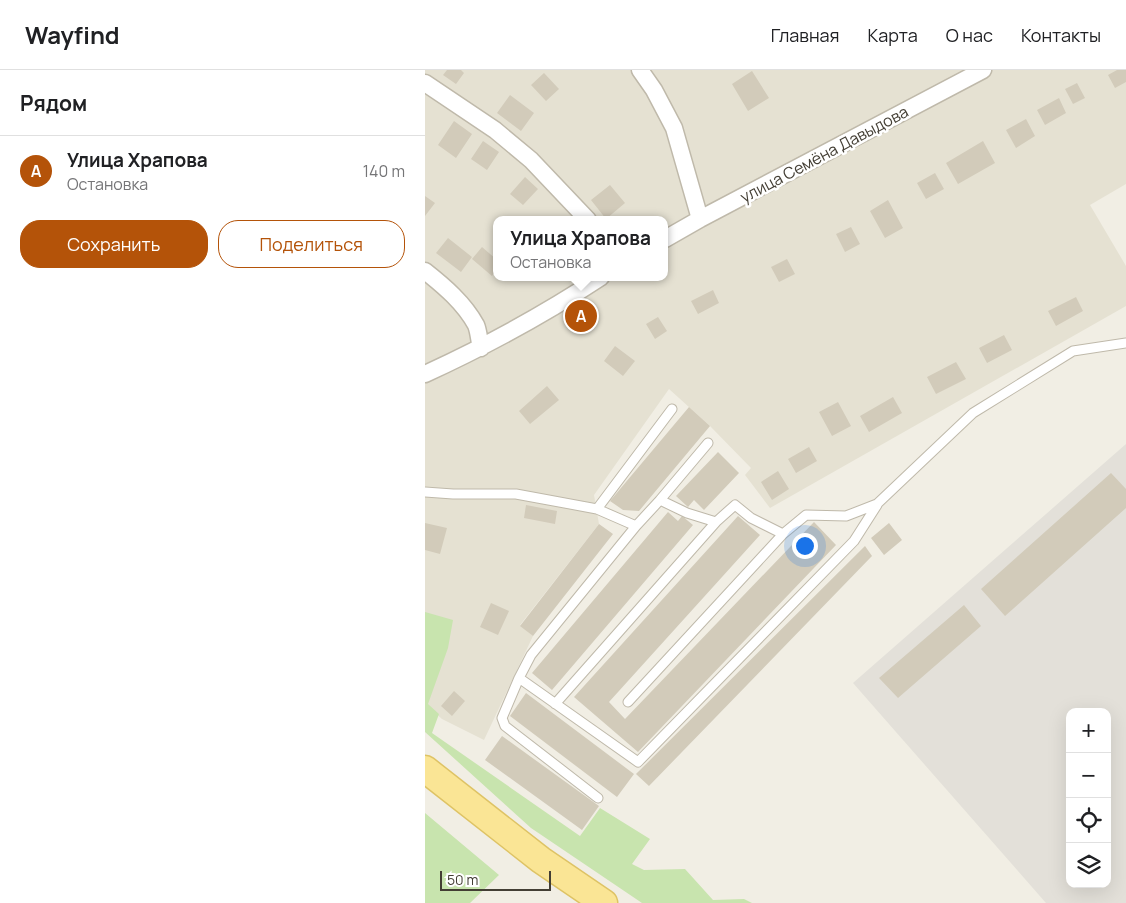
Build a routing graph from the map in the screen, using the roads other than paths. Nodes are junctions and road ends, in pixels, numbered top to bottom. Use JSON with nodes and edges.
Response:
{"nodes":[{"id":1,"x":640,"y":70,"type":"edge"},
{"id":2,"x":983,"y":70,"type":"edge"},
{"id":3,"x":425,"y":83,"type":"edge"},
{"id":4,"x":584,"y":216,"type":"edge"},
{"id":5,"x":700,"y":219,"type":"junction"},
{"id":6,"x":668,"y":237,"type":"edge"},
{"id":7,"x":425,"y":271,"type":"edge"},
{"id":8,"x":595,"y":281,"type":"edge"},
{"id":9,"x":1126,"y":343,"type":"edge"},
{"id":10,"x":481,"y":348,"type":"junction"},
{"id":11,"x":425,"y":374,"type":"edge"},
{"id":12,"x":672,"y":409,"type":"dead end"},
{"id":13,"x":708,"y":443,"type":"dead end"},
{"id":14,"x":425,"y":492,"type":"edge"},
{"id":15,"x":660,"y":500,"type":"junction"},
{"id":16,"x":877,"y":504,"type":"junction"},
{"id":17,"x":597,"y":509,"type":"junction"},
{"id":18,"x":716,"y":522,"type":"junction"},
{"id":19,"x":636,"y":526,"type":"junction"},
{"id":20,"x":783,"y":534,"type":"junction"},
{"id":21,"x":519,"y":678,"type":"junction"},
{"id":22,"x":628,"y":702,"type":"dead end"},
{"id":23,"x":555,"y":704,"type":"junction"},
{"id":24,"x":425,"y":769,"type":"edge"},
{"id":25,"x":598,"y":798,"type":"dead end"},
{"id":26,"x":604,"y":903,"type":"edge"}],
"edges":[{"from":1,"to":5,"type":"street"},
{"from":2,"to":5,"type":"street","name":"улица Семёна Давыдова"},
{"from":3,"to":4,"type":"street"},
{"from":5,"to":6,"type":"street","name":"улица Семёна Давыдова"},
{"from":7,"to":10,"type":"street"},
{"from":8,"to":10,"type":"street"},
{"from":9,"to":16,"type":"lane"},
{"from":10,"to":11,"type":"street"},
{"from":12,"to":17,"type":"lane"},
{"from":13,"to":15,"type":"lane"},
{"from":14,"to":17,"type":"lane"},
{"from":15,"to":18,"type":"lane"},
{"from":15,"to":19,"type":"lane"},
{"from":16,"to":20,"type":"lane"},
{"from":16,"to":23,"type":"lane"},
{"from":17,"to":19,"type":"lane"},
{"from":18,"to":20,"type":"lane"},
{"from":18,"to":23,"type":"lane"},
{"from":19,"to":21,"type":"lane"},
{"from":20,"to":22,"type":"lane"},
{"from":21,"to":23,"type":"lane"},
{"from":21,"to":25,"type":"lane"},
{"from":24,"to":26,"type":"main road"}]}
